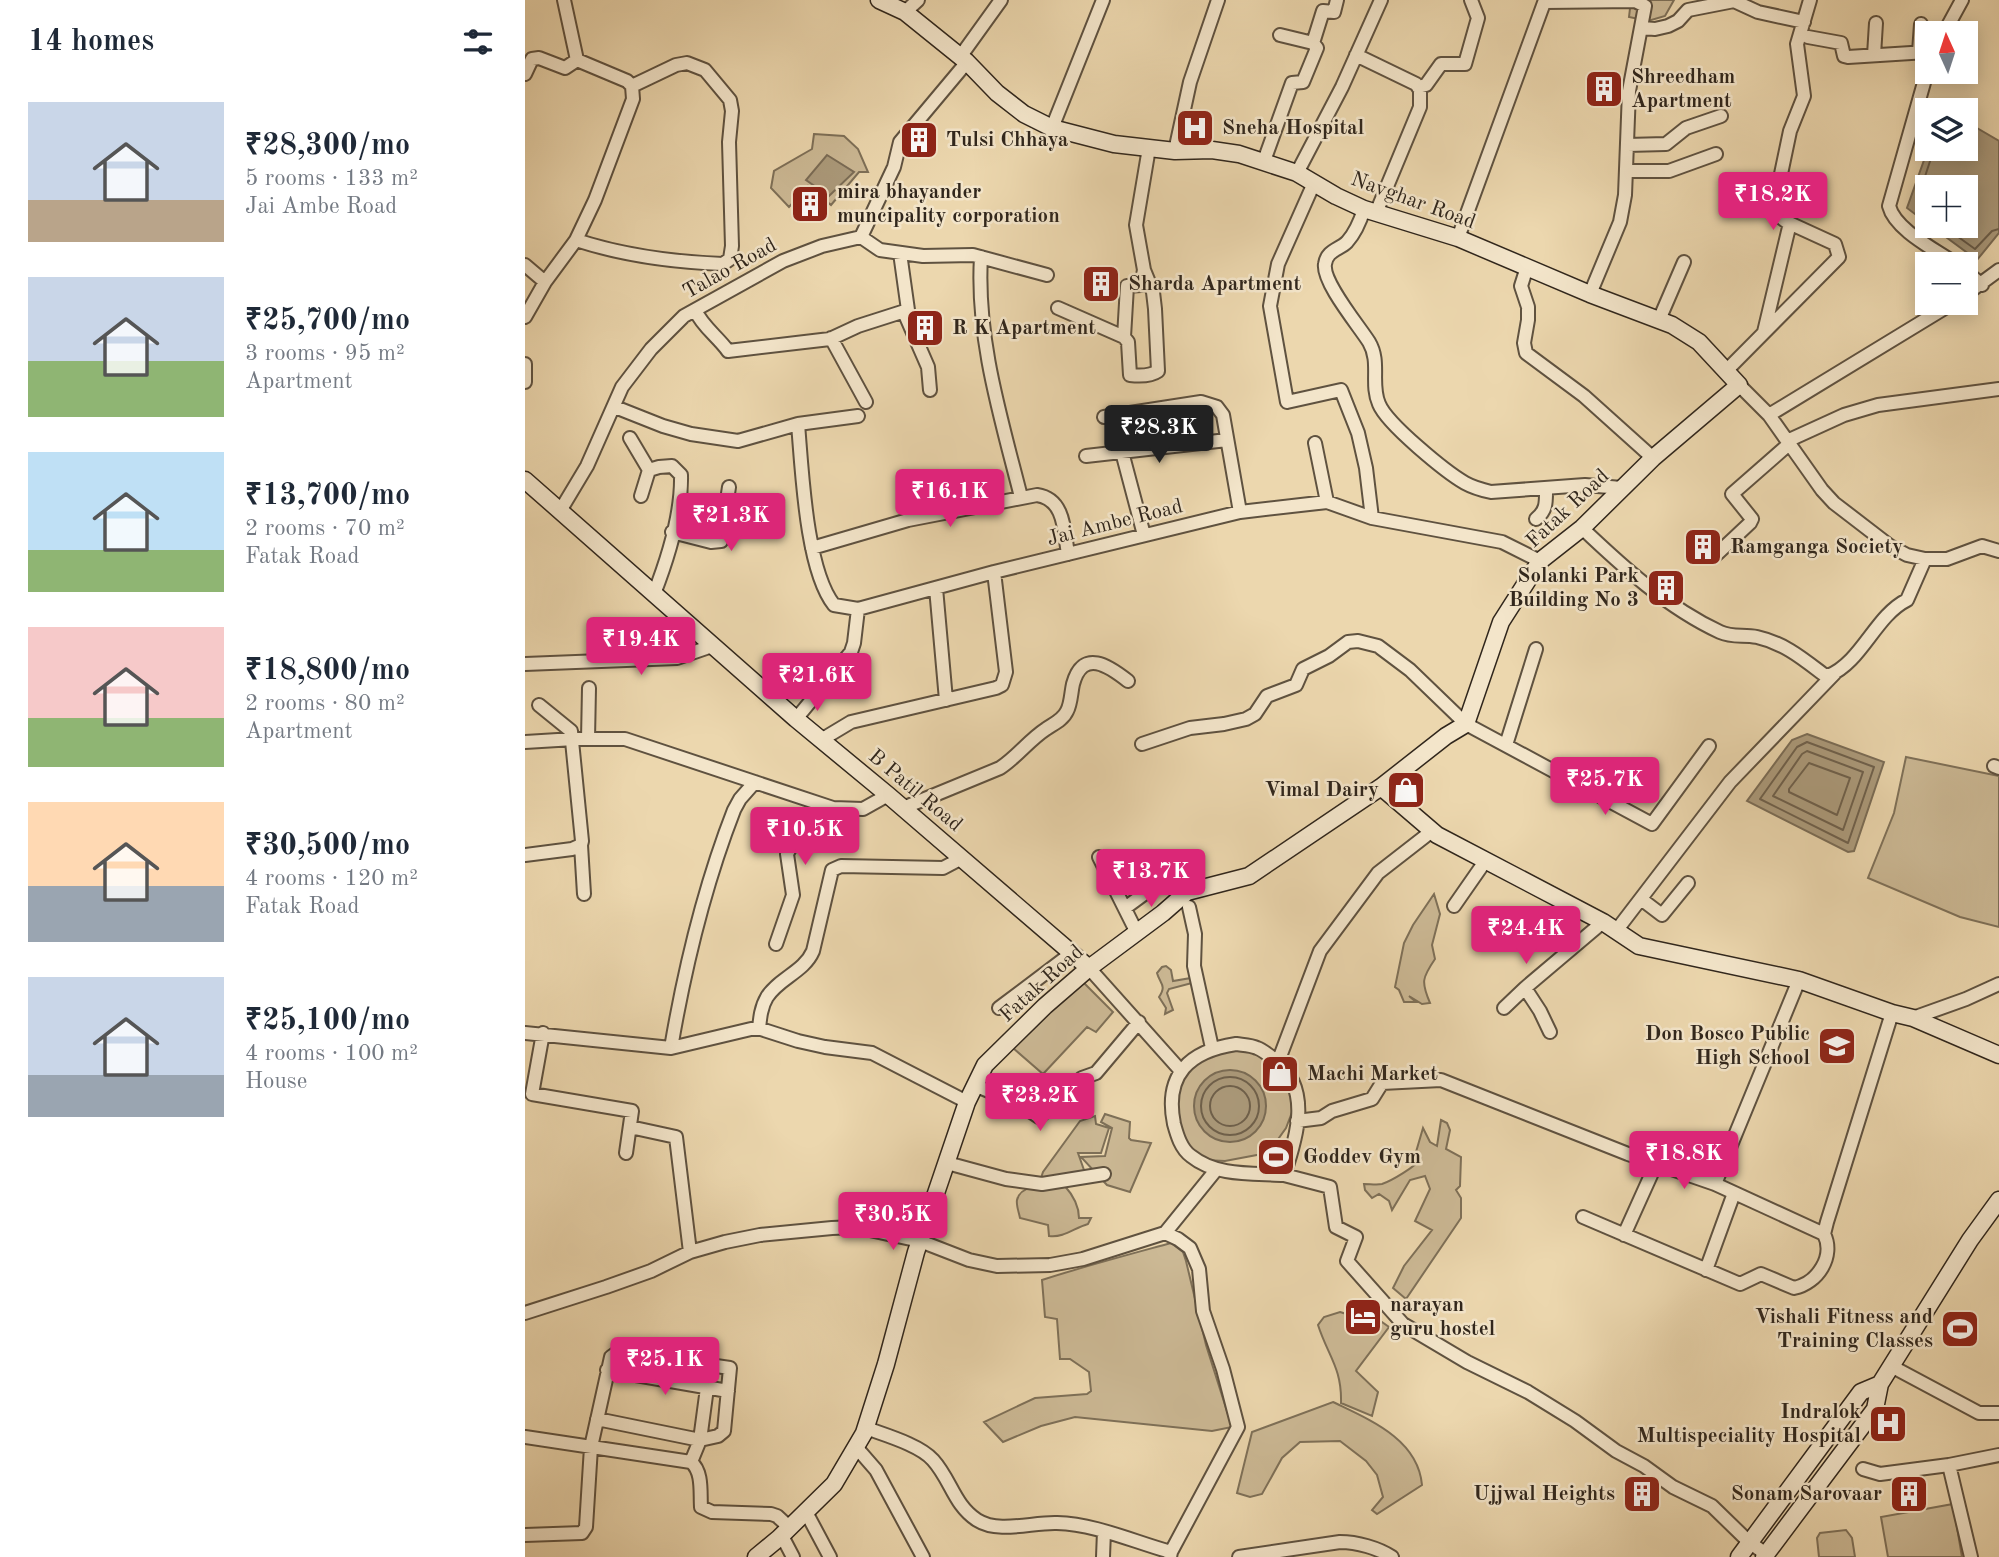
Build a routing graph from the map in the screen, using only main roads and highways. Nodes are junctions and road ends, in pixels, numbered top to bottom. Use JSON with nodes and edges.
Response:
{"nodes":[{"id":1,"x":879,"y":0,"type":"edge"},
{"id":2,"x":1739,"y":385,"type":"joint"},
{"id":3,"x":525,"y":480,"type":"edge"},
{"id":4,"x":1381,"y":787,"type":"junction"},
{"id":5,"x":1089,"y":968,"type":"junction"},
{"id":6,"x":1999,"y":1055,"type":"edge"},
{"id":7,"x":1999,"y":1200,"type":"edge"},
{"id":8,"x":1880,"y":1384,"type":"junction"},
{"id":9,"x":1765,"y":1555,"type":"edge"},
{"id":10,"x":758,"y":1556,"type":"edge"},
{"id":11,"x":1739,"y":1557,"type":"edge"}],
"edges":[{"from":1,"to":2,"type":"main road","name":"Navghar Road"},
{"from":2,"to":4,"type":"main road","name":"Fatak Road"},
{"from":3,"to":5,"type":"main road","name":"B Patil Road"},
{"from":4,"to":5,"type":"main road","name":"Fatak Road"},
{"from":4,"to":6,"type":"main road"},
{"from":5,"to":10,"type":"main road","name":"Fatak Road"},
{"from":7,"to":8,"type":"main road"},
{"from":8,"to":9,"type":"main road"},
{"from":8,"to":11,"type":"main road"}]}
